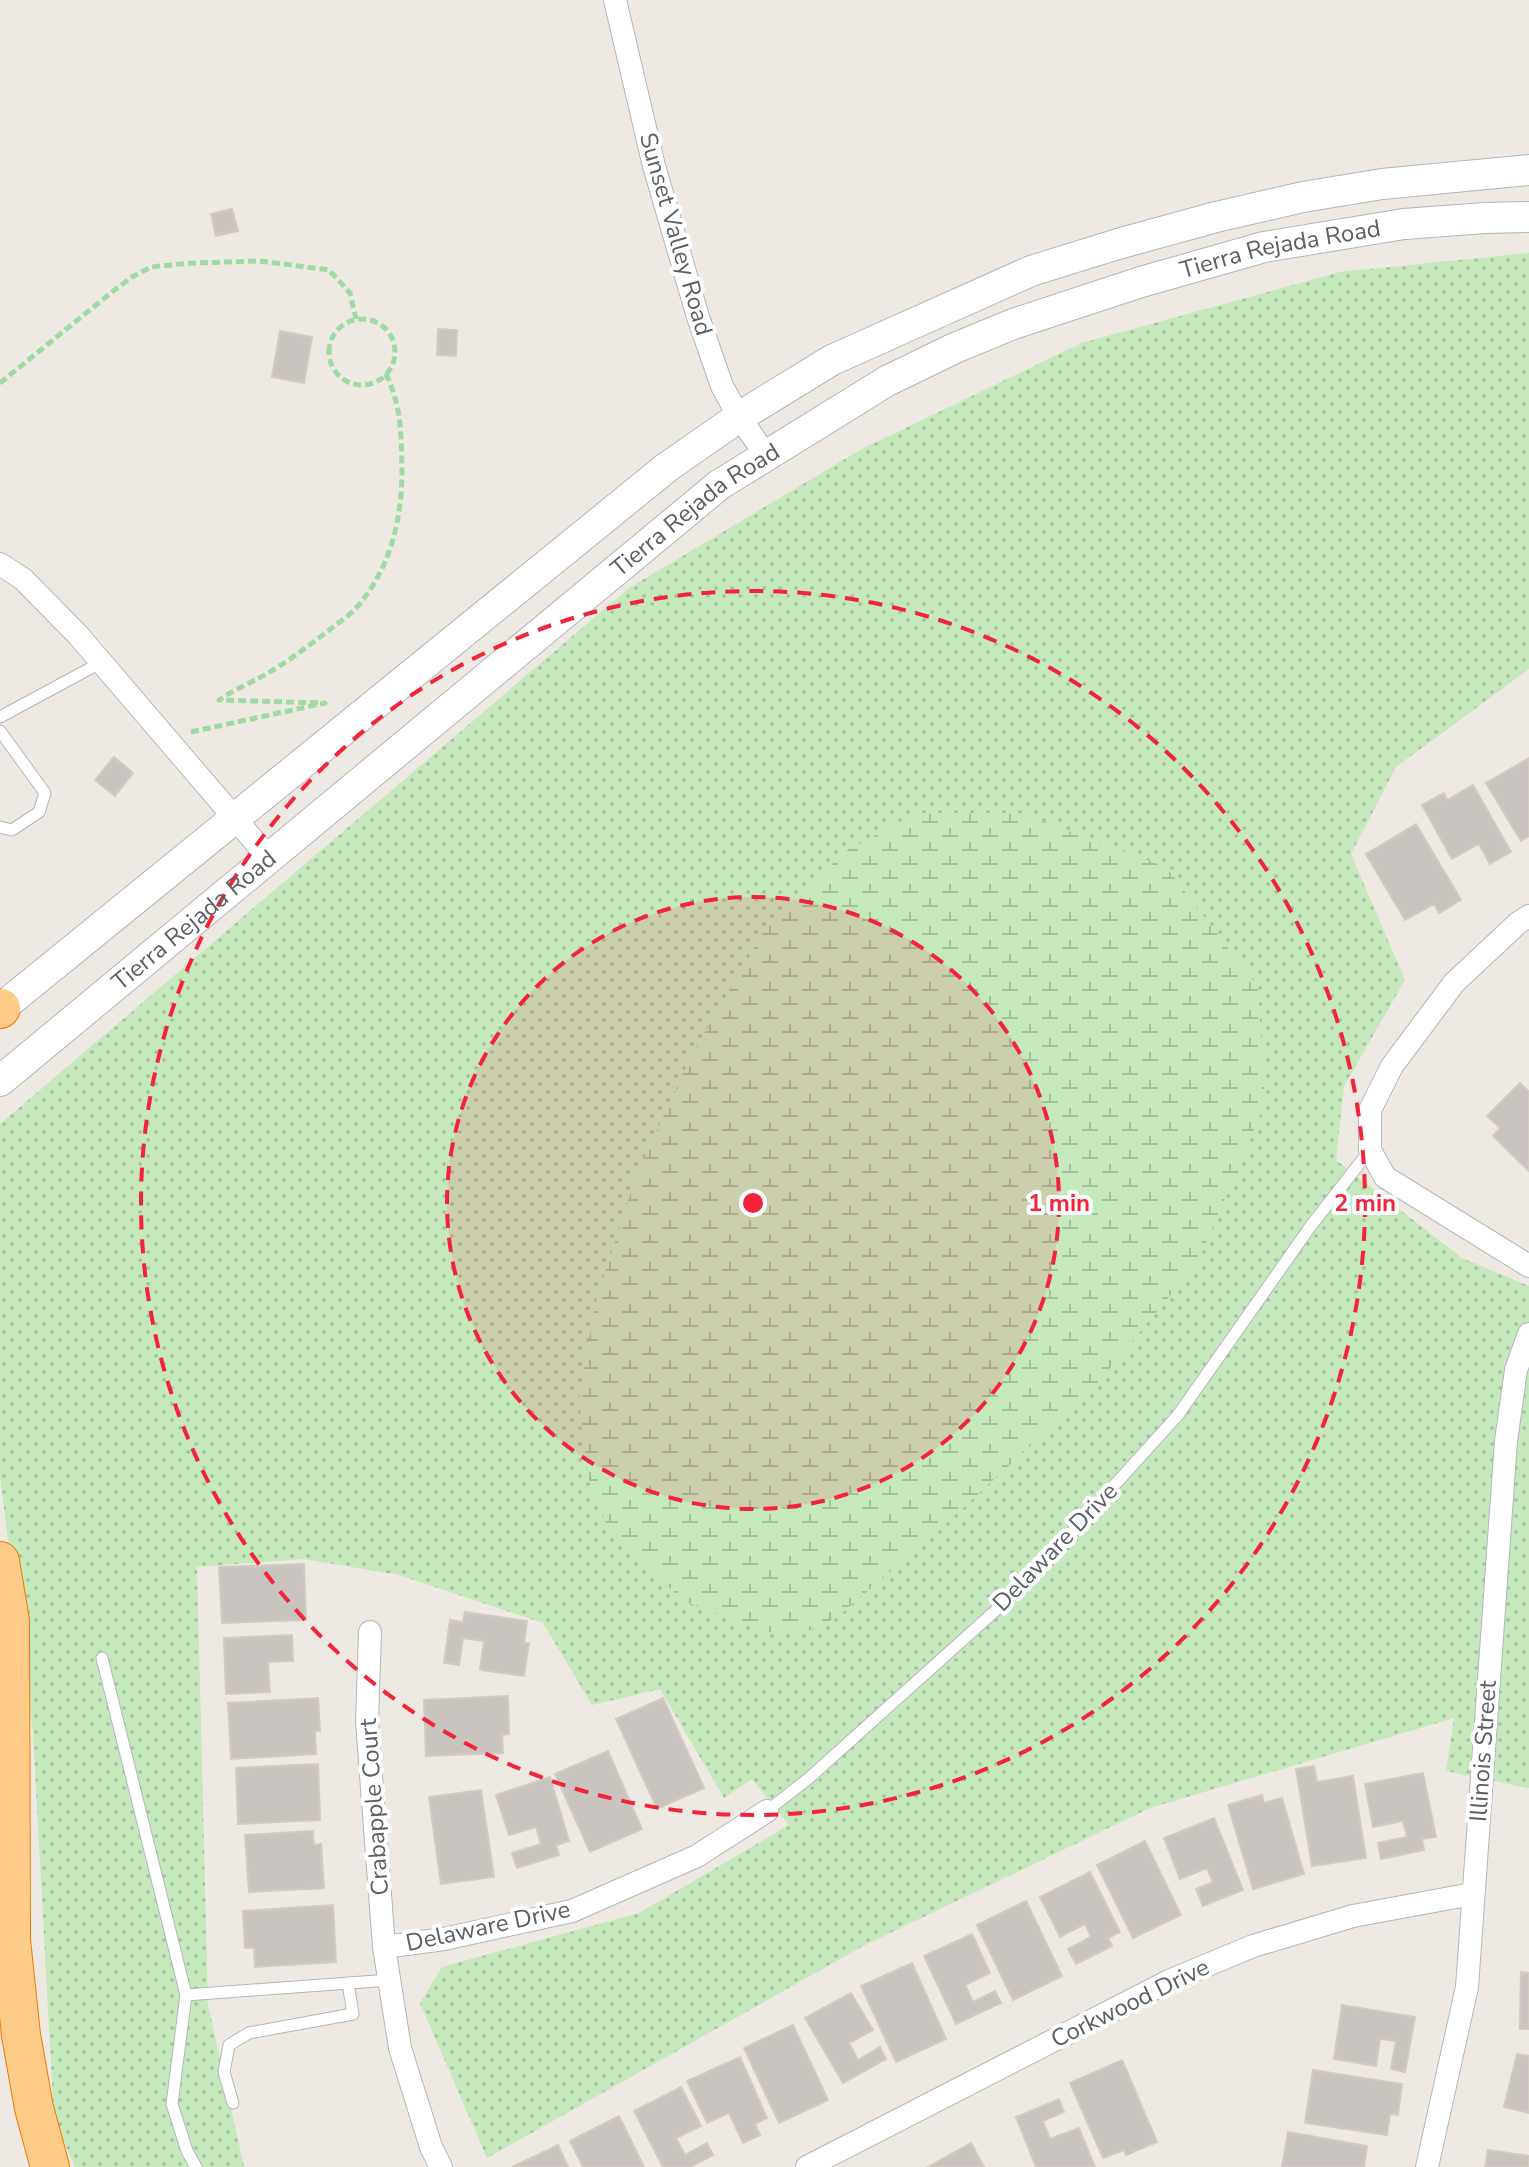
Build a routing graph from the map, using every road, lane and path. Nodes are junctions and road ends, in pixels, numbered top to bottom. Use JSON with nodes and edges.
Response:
{"nodes":[{"id":1,"x":615,"y":0,"type":"edge"},
{"id":2,"x":1529,"y":170,"type":"edge"},
{"id":3,"x":1529,"y":217,"type":"edge"},
{"id":4,"x":356,"y":319,"type":"junction"},
{"id":5,"x":386,"y":374,"type":"junction"},
{"id":6,"x":0,"y":383,"type":"edge"},
{"id":7,"x":739,"y":417,"type":"junction"},
{"id":8,"x":766,"y":455,"type":"junction"},
{"id":9,"x":0,"y":564,"type":"edge"},
{"id":10,"x":102,"y":662,"type":"junction"},
{"id":11,"x":0,"y":717,"type":"edge"},
{"id":12,"x":1,"y":734,"type":"edge"},
{"id":13,"x":167,"y":738,"type":"junction"},
{"id":14,"x":236,"y":818,"type":"junction"},
{"id":15,"x":0,"y":827,"type":"edge"},
{"id":16,"x":268,"y":857,"type":"junction"},
{"id":17,"x":1529,"y":916,"type":"edge"},
{"id":18,"x":0,"y":1009,"type":"edge"},
{"id":19,"x":0,"y":1081,"type":"edge"},
{"id":20,"x":1370,"y":1150,"type":"junction"},
{"id":21,"x":1529,"y":1266,"type":"edge"},
{"id":22,"x":1529,"y":1334,"type":"edge"},
{"id":23,"x":0,"y":1561,"type":"edge"},
{"id":24,"x":370,"y":1632,"type":"dead end"},
{"id":25,"x":102,"y":1658,"type":"dead end"},
{"id":26,"x":767,"y":1811,"type":"joint"},
{"id":27,"x":1472,"y":1894,"type":"junction"},
{"id":28,"x":384,"y":1947,"type":"junction"},
{"id":29,"x":390,"y":1980,"type":"junction"},
{"id":30,"x":348,"y":1983,"type":"junction"},
{"id":31,"x":186,"y":1995,"type":"junction"},
{"id":32,"x":233,"y":2103,"type":"dead end"},
{"id":33,"x":816,"y":2165,"type":"edge"},
{"id":34,"x":50,"y":2167,"type":"edge"},
{"id":35,"x":196,"y":2167,"type":"edge"},
{"id":36,"x":441,"y":2167,"type":"edge"},
{"id":37,"x":1427,"y":2167,"type":"edge"}],
"edges":[{"from":1,"to":7,"type":"street","name":"Sunset Valley Road"},
{"from":2,"to":7,"type":"main road","name":"Tierra Rejada Road"},
{"from":3,"to":8,"type":"main road","name":"Tierra Rejada Road"},
{"from":4,"to":5,"type":"path"},
{"from":4,"to":5,"type":"path"},
{"from":4,"to":6,"type":"path"},
{"from":5,"to":13,"type":"path"},
{"from":7,"to":8,"type":"street","name":"Sunset Valley Road"},
{"from":7,"to":14,"type":"main road","name":"Tierra Rejada Road"},
{"from":8,"to":16,"type":"main road","name":"Tierra Rejada Road"},
{"from":9,"to":10,"type":"street"},
{"from":10,"to":11,"type":"lane"},
{"from":10,"to":13,"type":"street"},
{"from":12,"to":15,"type":"lane"},
{"from":13,"to":14,"type":"street"},
{"from":14,"to":16,"type":"street"},
{"from":14,"to":18,"type":"main road","name":"Tierra Rejada Road"},
{"from":16,"to":19,"type":"main road","name":"Tierra Rejada Road"},
{"from":17,"to":20,"type":"street"},
{"from":20,"to":21,"type":"street"},
{"from":20,"to":26,"type":"lane","name":"Delaware Drive"},
{"from":22,"to":27,"type":"street","name":"Illinois Street"},
{"from":23,"to":34,"type":"highway"},
{"from":24,"to":28,"type":"street","name":"Crabapple Court"},
{"from":25,"to":31,"type":"lane"},
{"from":26,"to":28,"type":"street","name":"Delaware Drive"},
{"from":27,"to":33,"type":"street","name":"Corkwood Drive"},
{"from":27,"to":37,"type":"street","name":"Illinois Street"},
{"from":28,"to":29,"type":"street","name":"Crabapple Court"},
{"from":29,"to":30,"type":"lane"},
{"from":29,"to":36,"type":"street","name":"Crabapple Court"},
{"from":30,"to":31,"type":"lane"},
{"from":30,"to":32,"type":"lane"},
{"from":31,"to":35,"type":"lane"}]}
